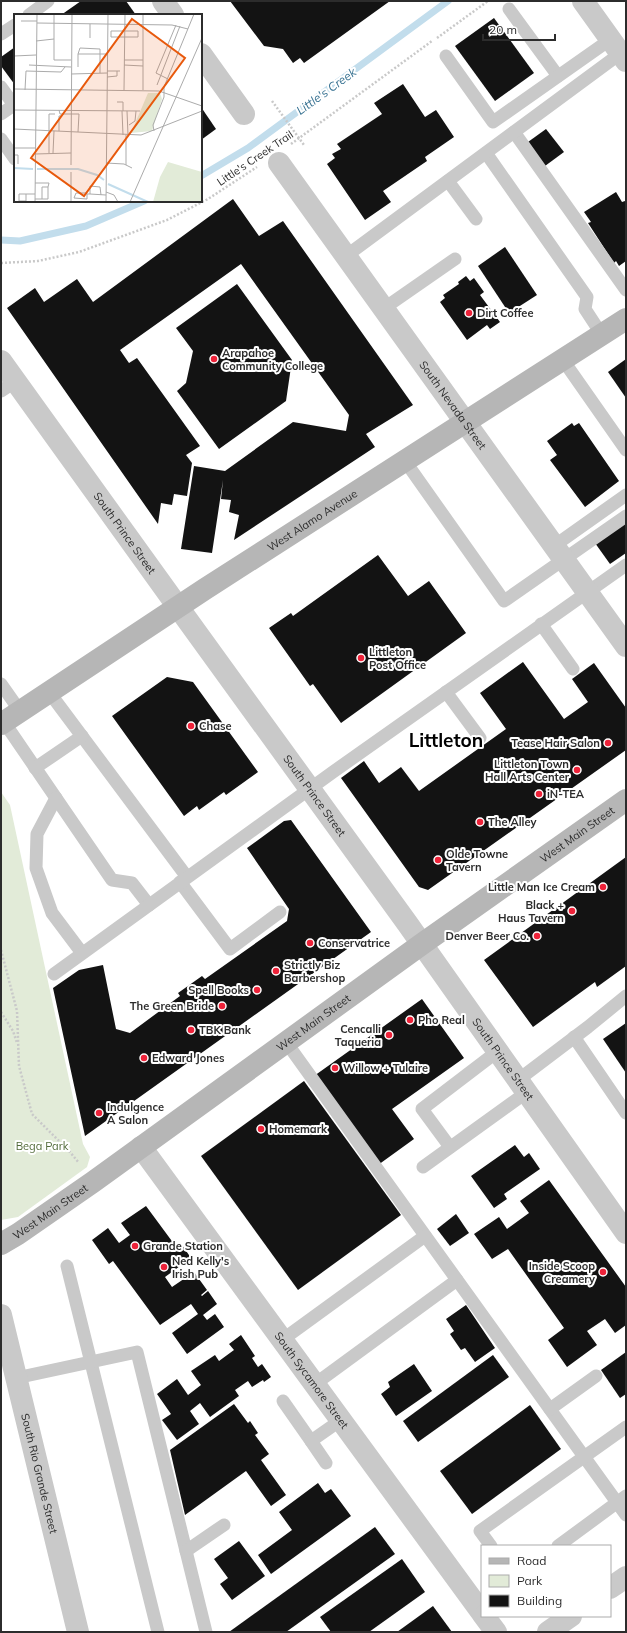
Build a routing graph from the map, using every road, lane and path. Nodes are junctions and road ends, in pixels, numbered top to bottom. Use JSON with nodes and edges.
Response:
{"nodes":[{"id":1,"x":48,"y":1,"type":"edge"},
{"id":2,"x":162,"y":1,"type":"edge"},
{"id":3,"x":488,"y":1,"type":"edge"},
{"id":4,"x":583,"y":1,"type":"edge"},
{"id":5,"x":509,"y":9,"type":"dead end"},
{"id":6,"x":30,"y":14,"type":"edge"},
{"id":7,"x":172,"y":14,"type":"edge"},
{"id":8,"x":14,"y":25,"type":"edge"},
{"id":9,"x":1,"y":34,"type":"edge"},
{"id":10,"x":619,"y":51,"type":"edge"},
{"id":11,"x":202,"y":55,"type":"edge"},
{"id":12,"x":446,"y":56,"type":"dead end"},
{"id":13,"x":558,"y":76,"type":"junction"},
{"id":14,"x":1,"y":87,"type":"edge"},
{"id":15,"x":272,"y":101,"type":"dead end"},
{"id":16,"x":1,"y":114,"type":"edge"},
{"id":17,"x":244,"y":114,"type":"dead end"},
{"id":18,"x":514,"y":132,"type":"junction"},
{"id":19,"x":1,"y":139,"type":"edge"},
{"id":20,"x":304,"y":145,"type":"dead end"},
{"id":21,"x":486,"y":153,"type":"junction"},
{"id":22,"x":14,"y":158,"type":"edge"},
{"id":23,"x":275,"y":158,"type":"junction"},
{"id":24,"x":448,"y":181,"type":"junction"},
{"id":25,"x":202,"y":202,"type":"edge"},
{"id":26,"x":202,"y":202,"type":"edge"},
{"id":27,"x":476,"y":219,"type":"dead end"},
{"id":28,"x":346,"y":256,"type":"junction"},
{"id":29,"x":454,"y":259,"type":"dead end"},
{"id":30,"x":1,"y":263,"type":"edge"},
{"id":31,"x":622,"y":276,"type":"edge"},
{"id":32,"x":626,"y":290,"type":"edge"},
{"id":33,"x":383,"y":309,"type":"junction"},
{"id":34,"x":626,"y":319,"type":"edge"},
{"id":35,"x":602,"y":335,"type":"junction"},
{"id":36,"x":563,"y":360,"type":"junction"},
{"id":37,"x":1,"y":361,"type":"edge"},
{"id":38,"x":8,"y":386,"type":"edge"},
{"id":39,"x":466,"y":423,"type":"junction"},
{"id":40,"x":626,"y":450,"type":"edge"},
{"id":41,"x":406,"y":461,"type":"junction"},
{"id":42,"x":626,"y":495,"type":"edge"},
{"id":43,"x":626,"y":516,"type":"edge"},
{"id":44,"x":559,"y":553,"type":"junction"},
{"id":45,"x":626,"y":564,"type":"edge"},
{"id":46,"x":587,"y":592,"type":"junction"},
{"id":47,"x":178,"y":607,"type":"junction"},
{"id":48,"x":542,"y":624,"type":"junction"},
{"id":49,"x":626,"y":646,"type":"edge"},
{"id":50,"x":573,"y":669,"type":"dead end"},
{"id":51,"x":1,"y":684,"type":"edge"},
{"id":52,"x":49,"y":692,"type":"junction"},
{"id":53,"x":446,"y":692,"type":"junction"},
{"id":54,"x":8,"y":719,"type":"edge"},
{"id":55,"x":82,"y":736,"type":"junction"},
{"id":56,"x":480,"y":738,"type":"dead end"},
{"id":57,"x":35,"y":768,"type":"junction"},
{"id":58,"x":310,"y":788,"type":"junction"},
{"id":59,"x":56,"y":798,"type":"junction"},
{"id":60,"x":626,"y":800,"type":"edge"},
{"id":61,"x":184,"y":880,"type":"junction"},
{"id":62,"x":149,"y":904,"type":"junction"},
{"id":63,"x":280,"y":912,"type":"dead end"},
{"id":64,"x":422,"y":944,"type":"junction"},
{"id":65,"x":1,"y":950,"type":"edge"},
{"id":66,"x":82,"y":953,"type":"junction"},
{"id":67,"x":54,"y":974,"type":"dead end"},
{"id":68,"x":626,"y":996,"type":"edge"},
{"id":69,"x":1,"y":1012,"type":"edge"},
{"id":70,"x":574,"y":1037,"type":"junction"},
{"id":71,"x":286,"y":1042,"type":"junction"},
{"id":72,"x":18,"y":1048,"type":"junction"},
{"id":73,"x":498,"y":1052,"type":"junction"},
{"id":74,"x":522,"y":1086,"type":"junction"},
{"id":75,"x":626,"y":1113,"type":"edge"},
{"id":76,"x":141,"y":1147,"type":"junction"},
{"id":77,"x":450,"y":1147,"type":"junction"},
{"id":78,"x":82,"y":1167,"type":"dead end"},
{"id":79,"x":423,"y":1167,"type":"dead end"},
{"id":80,"x":625,"y":1229,"type":"edge"},
{"id":81,"x":425,"y":1236,"type":"junction"},
{"id":82,"x":1,"y":1244,"type":"edge"},
{"id":83,"x":67,"y":1266,"type":"dead end"},
{"id":84,"x":457,"y":1280,"type":"junction"},
{"id":85,"x":1,"y":1315,"type":"edge"},
{"id":86,"x":282,"y":1340,"type":"junction"},
{"id":87,"x":92,"y":1361,"type":"junction"},
{"id":88,"x":596,"y":1376,"type":"dead end"},
{"id":89,"x":16,"y":1378,"type":"junction"},
{"id":90,"x":315,"y":1384,"type":"junction"},
{"id":91,"x":283,"y":1401,"type":"dead end"},
{"id":92,"x":550,"y":1409,"type":"junction"},
{"id":93,"x":341,"y":1420,"type":"junction"},
{"id":94,"x":626,"y":1427,"type":"edge"},
{"id":95,"x":311,"y":1441,"type":"junction"},
{"id":96,"x":585,"y":1457,"type":"junction"},
{"id":97,"x":326,"y":1463,"type":"dead end"},
{"id":98,"x":621,"y":1499,"type":"edge"},
{"id":99,"x":626,"y":1515,"type":"edge"},
{"id":100,"x":224,"y":1525,"type":"dead end"},
{"id":101,"x":490,"y":1545,"type":"edge"},
{"id":102,"x":559,"y":1545,"type":"edge"},
{"id":103,"x":186,"y":1551,"type":"junction"},
{"id":104,"x":626,"y":1577,"type":"edge"},
{"id":105,"x":611,"y":1587,"type":"edge"},
{"id":106,"x":481,"y":1612,"type":"edge"},
{"id":107,"x":485,"y":1617,"type":"edge"},
{"id":108,"x":570,"y":1617,"type":"edge"},
{"id":109,"x":78,"y":1632,"type":"edge"},
{"id":110,"x":158,"y":1632,"type":"edge"},
{"id":111,"x":206,"y":1632,"type":"edge"},
{"id":112,"x":496,"y":1632,"type":"edge"},
{"id":113,"x":548,"y":1632,"type":"edge"}],
"edges":[{"from":1,"to":6,"type":"lane"},
{"from":2,"to":7,"type":"street"},
{"from":3,"to":23,"type":"path","name":"Little's Creek Trail"},
{"from":4,"to":10,"type":"street"},
{"from":5,"to":13,"type":"lane"},
{"from":8,"to":9,"type":"lane"},
{"from":10,"to":13,"type":"lane"},
{"from":10,"to":18,"type":"lane"},
{"from":11,"to":17,"type":"street"},
{"from":12,"to":13,"type":"lane"},
{"from":14,"to":16,"type":"lane"},
{"from":15,"to":20,"type":"path","bridge":true},
{"from":18,"to":21,"type":"lane"},
{"from":18,"to":31,"type":"lane"},
{"from":19,"to":22,"type":"lane"},
{"from":21,"to":24,"type":"lane"},
{"from":21,"to":35,"type":"lane"},
{"from":23,"to":25,"type":"path","name":"Little's Creek Trail"},
{"from":23,"to":28,"type":"street","name":"South Nevada Street"},
{"from":24,"to":27,"type":"lane"},
{"from":24,"to":28,"type":"lane"},
{"from":26,"to":30,"type":"path","name":"Little's Creek Trail"},
{"from":28,"to":33,"type":"street","name":"South Nevada Street"},
{"from":29,"to":33,"type":"lane"},
{"from":31,"to":32,"type":"lane"},
{"from":33,"to":39,"type":"street","name":"South Nevada Street"},
{"from":34,"to":35,"type":"main road","name":"West Alamo Avenue"},
{"from":35,"to":36,"type":"main road","name":"West Alamo Avenue"},
{"from":36,"to":39,"type":"main road","name":"West Alamo Avenue"},
{"from":36,"to":40,"type":"lane"},
{"from":37,"to":38,"type":"street","name":"South Prince Street"},
{"from":38,"to":47,"type":"street","name":"South Prince Street"},
{"from":39,"to":41,"type":"main road","name":"West Alamo Avenue"},
{"from":39,"to":44,"type":"street","name":"South Nevada Street"},
{"from":41,"to":44,"type":"lane"},
{"from":41,"to":47,"type":"main road","name":"West Alamo Avenue"},
{"from":42,"to":44,"type":"lane"},
{"from":43,"to":44,"type":"lane"},
{"from":44,"to":46,"type":"street","name":"South Nevada Street"},
{"from":45,"to":46,"type":"lane"},
{"from":46,"to":48,"type":"lane"},
{"from":46,"to":49,"type":"street","name":"South Nevada Street"},
{"from":47,"to":52,"type":"main road","name":"West Alamo Avenue"},
{"from":47,"to":58,"type":"street","name":"South Prince Street"},
{"from":48,"to":50,"type":"lane"},
{"from":48,"to":53,"type":"lane"},
{"from":51,"to":54,"type":"lane"},
{"from":52,"to":54,"type":"main road","name":"West Alamo Avenue"},
{"from":52,"to":55,"type":"lane"},
{"from":53,"to":56,"type":"lane"},
{"from":53,"to":58,"type":"lane"},
{"from":54,"to":57,"type":"lane"},
{"from":55,"to":57,"type":"lane"},
{"from":55,"to":61,"type":"lane"},
{"from":57,"to":59,"type":"lane"},
{"from":58,"to":61,"type":"lane"},
{"from":58,"to":64,"type":"street","name":"South Prince Street"},
{"from":59,"to":62,"type":"lane"},
{"from":59,"to":66,"type":"lane"},
{"from":60,"to":64,"type":"main road","name":"West Main Street"},
{"from":61,"to":62,"type":"lane"},
{"from":61,"to":63,"type":"lane"},
{"from":62,"to":66,"type":"lane"},
{"from":64,"to":71,"type":"main road","name":"West Main Street"},
{"from":64,"to":73,"type":"street","name":"South Prince Street"},
{"from":65,"to":72,"type":"path"},
{"from":66,"to":67,"type":"lane"},
{"from":68,"to":70,"type":"lane"},
{"from":69,"to":72,"type":"path"},
{"from":70,"to":74,"type":"lane"},
{"from":70,"to":75,"type":"lane"},
{"from":71,"to":76,"type":"main road","name":"West Main Street"},
{"from":71,"to":81,"type":"lane"},
{"from":72,"to":78,"type":"path"},
{"from":73,"to":74,"type":"street","name":"South Prince Street"},
{"from":73,"to":77,"type":"lane"},
{"from":74,"to":77,"type":"lane"},
{"from":74,"to":80,"type":"street","name":"South Prince Street"},
{"from":76,"to":82,"type":"main road","name":"West Main Street"},
{"from":76,"to":86,"type":"street","name":"South Sycamore Street"},
{"from":77,"to":79,"type":"lane"},
{"from":81,"to":84,"type":"lane"},
{"from":81,"to":86,"type":"lane"},
{"from":83,"to":87,"type":"lane"},
{"from":84,"to":90,"type":"lane"},
{"from":84,"to":92,"type":"lane"},
{"from":85,"to":89,"type":"street","name":"South Rio Grande Street"},
{"from":86,"to":90,"type":"street","name":"South Sycamore Street"},
{"from":87,"to":89,"type":"lane"},
{"from":87,"to":103,"type":"lane"},
{"from":87,"to":110,"type":"lane"},
{"from":88,"to":92,"type":"lane"},
{"from":89,"to":109,"type":"street","name":"South Rio Grande Street"},
{"from":90,"to":93,"type":"street","name":"South Sycamore Street"},
{"from":91,"to":95,"type":"lane"},
{"from":92,"to":96,"type":"lane"},
{"from":93,"to":95,"type":"lane"},
{"from":93,"to":106,"type":"street","name":"South Sycamore Street"},
{"from":94,"to":96,"type":"lane"},
{"from":95,"to":97,"type":"lane"},
{"from":96,"to":98,"type":"lane"},
{"from":96,"to":101,"type":"lane"},
{"from":98,"to":99,"type":"lane"},
{"from":98,"to":102,"type":"lane"},
{"from":100,"to":103,"type":"lane"},
{"from":103,"to":111,"type":"lane"},
{"from":104,"to":105,"type":"street"},
{"from":107,"to":112,"type":"street"},
{"from":108,"to":113,"type":"street"}]}
